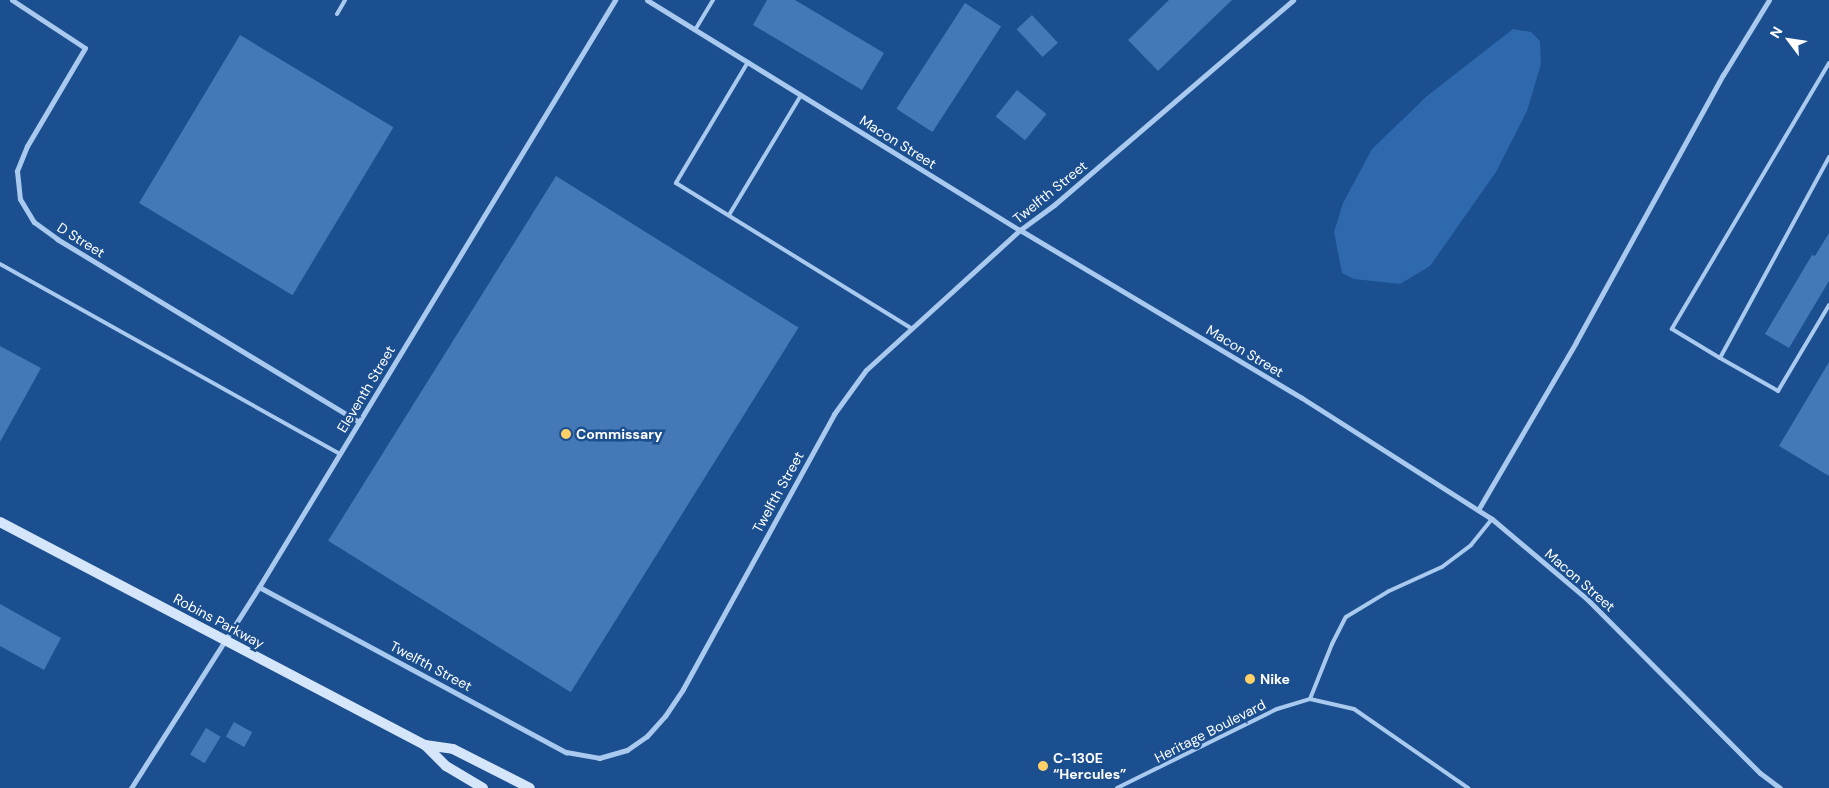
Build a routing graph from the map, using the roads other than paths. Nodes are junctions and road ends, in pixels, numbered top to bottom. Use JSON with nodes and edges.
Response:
{"nodes":[{"id":1,"x":12,"y":0,"type":"edge"},
{"id":2,"x":345,"y":0,"type":"edge"},
{"id":3,"x":615,"y":0,"type":"edge"},
{"id":4,"x":647,"y":0,"type":"edge"},
{"id":5,"x":713,"y":0,"type":"edge"},
{"id":6,"x":1293,"y":0,"type":"edge"},
{"id":7,"x":1769,"y":0,"type":"edge"},
{"id":8,"x":337,"y":14,"type":"dead end"},
{"id":9,"x":695,"y":30,"type":"junction"},
{"id":10,"x":748,"y":62,"type":"junction"},
{"id":11,"x":1829,"y":63,"type":"edge"},
{"id":12,"x":801,"y":95,"type":"junction"},
{"id":13,"x":1829,"y":157,"type":"edge"},
{"id":14,"x":729,"y":215,"type":"junction"},
{"id":15,"x":1020,"y":230,"type":"junction"},
{"id":16,"x":0,"y":264,"type":"edge"},
{"id":17,"x":1829,"y":305,"type":"edge"},
{"id":18,"x":911,"y":328,"type":"junction"},
{"id":19,"x":1720,"y":358,"type":"junction"},
{"id":20,"x":359,"y":422,"type":"junction"},
{"id":21,"x":340,"y":454,"type":"junction"},
{"id":22,"x":1478,"y":510,"type":"junction"},
{"id":23,"x":1492,"y":519,"type":"junction"},
{"id":24,"x":0,"y":522,"type":"edge"},
{"id":25,"x":259,"y":587,"type":"junction"},
{"id":26,"x":225,"y":639,"type":"junction"},
{"id":27,"x":1310,"y":698,"type":"junction"},
{"id":28,"x":425,"y":745,"type":"junction"},
{"id":29,"x":131,"y":788,"type":"edge"},
{"id":30,"x":484,"y":788,"type":"edge"},
{"id":31,"x":530,"y":788,"type":"edge"},
{"id":32,"x":1117,"y":788,"type":"edge"},
{"id":33,"x":1468,"y":788,"type":"edge"},
{"id":34,"x":1780,"y":788,"type":"edge"}],
"edges":[{"from":1,"to":20,"type":"street","name":"D Street"},
{"from":2,"to":8,"type":"lane"},
{"from":3,"to":20,"type":"street","name":"Eleventh Street"},
{"from":4,"to":9,"type":"street","name":"Macon Street"},
{"from":5,"to":9,"type":"lane"},
{"from":6,"to":15,"type":"street","name":"Twelfth Street"},
{"from":7,"to":22,"type":"street"},
{"from":9,"to":10,"type":"street","name":"Macon Street"},
{"from":10,"to":12,"type":"street","name":"Macon Street"},
{"from":10,"to":14,"type":"lane"},
{"from":11,"to":19,"type":"lane"},
{"from":12,"to":14,"type":"lane"},
{"from":12,"to":15,"type":"street","name":"Macon Street"},
{"from":13,"to":19,"type":"lane"},
{"from":14,"to":18,"type":"lane"},
{"from":15,"to":18,"type":"street","name":"Twelfth Street"},
{"from":15,"to":22,"type":"street","name":"Macon Street"},
{"from":16,"to":21,"type":"lane"},
{"from":17,"to":19,"type":"lane"},
{"from":18,"to":25,"type":"street","name":"Twelfth Street"},
{"from":20,"to":21,"type":"street","name":"Eleventh Street"},
{"from":21,"to":25,"type":"street","name":"Eleventh Street"},
{"from":22,"to":23,"type":"street","name":"Macon Street"},
{"from":23,"to":27,"type":"lane"},
{"from":23,"to":34,"type":"street","name":"Macon Street"},
{"from":24,"to":26,"type":"street","name":"Robins Parkway"},
{"from":25,"to":26,"type":"street","name":"Eleventh Street"},
{"from":26,"to":28,"type":"street","name":"Robins Parkway"},
{"from":26,"to":29,"type":"street","name":"Eleventh Street"},
{"from":27,"to":32,"type":"lane","name":"Heritage Boulevard"},
{"from":27,"to":33,"type":"lane"},
{"from":28,"to":30,"type":"street","name":"Robins Parkway"},
{"from":28,"to":31,"type":"street","name":"Robins Parkway"}]}
